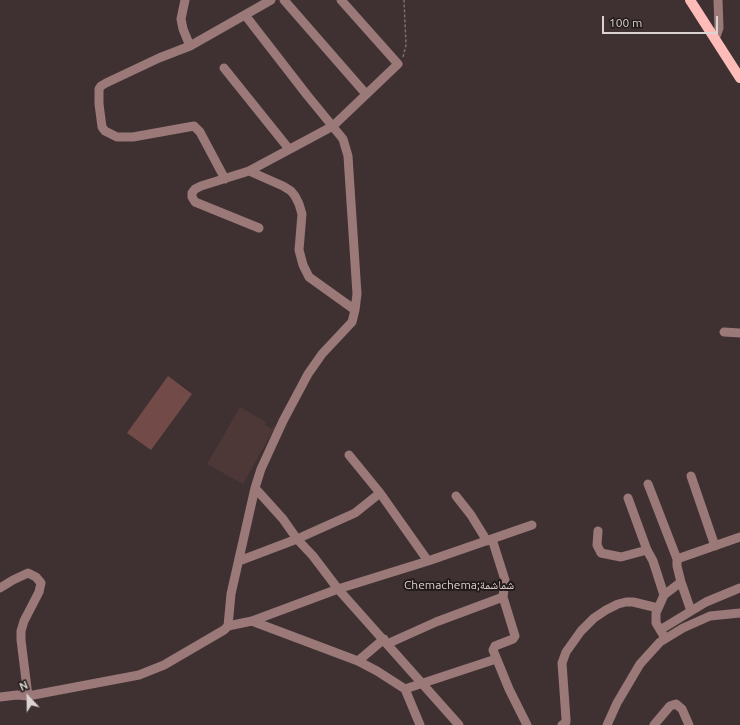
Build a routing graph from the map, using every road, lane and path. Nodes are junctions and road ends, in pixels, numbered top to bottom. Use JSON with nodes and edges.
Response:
{"nodes":[{"id":1,"x":185,"y":0,"type":"edge"},
{"id":2,"x":271,"y":0,"type":"edge"},
{"id":3,"x":284,"y":0,"type":"edge"},
{"id":4,"x":341,"y":0,"type":"edge"},
{"id":5,"x":404,"y":0,"type":"edge"},
{"id":6,"x":690,"y":0,"type":"edge"},
{"id":7,"x":718,"y":0,"type":"edge"},
{"id":8,"x":245,"y":16,"type":"junction"},
{"id":9,"x":715,"y":39,"type":"junction"},
{"id":10,"x":190,"y":46,"type":"junction"},
{"id":11,"x":398,"y":64,"type":"junction"},
{"id":12,"x":224,"y":68,"type":"dead end"},
{"id":13,"x":740,"y":78,"type":"edge"},
{"id":14,"x":366,"y":94,"type":"junction"},
{"id":15,"x":333,"y":126,"type":"junction"},
{"id":16,"x":289,"y":149,"type":"junction"},
{"id":17,"x":249,"y":171,"type":"junction"},
{"id":18,"x":225,"y":180,"type":"junction"},
{"id":19,"x":259,"y":228,"type":"dead end"},
{"id":20,"x":355,"y":310,"type":"junction"},
{"id":21,"x":724,"y":332,"type":"dead end"},
{"id":22,"x":740,"y":333,"type":"edge"},
{"id":23,"x":348,"y":455,"type":"dead end"},
{"id":24,"x":690,"y":476,"type":"dead end"},
{"id":25,"x":648,"y":484,"type":"dead end"},
{"id":26,"x":255,"y":488,"type":"junction"},
{"id":27,"x":380,"y":493,"type":"junction"},
{"id":28,"x":456,"y":496,"type":"dead end"},
{"id":29,"x":628,"y":498,"type":"dead end"},
{"id":30,"x":532,"y":525,"type":"dead end"},
{"id":31,"x":598,"y":531,"type":"dead end"},
{"id":32,"x":740,"y":537,"type":"edge"},
{"id":33,"x":297,"y":539,"type":"junction"},
{"id":34,"x":489,"y":540,"type":"junction"},
{"id":35,"x":715,"y":546,"type":"junction"},
{"id":36,"x":647,"y":550,"type":"junction"},
{"id":37,"x":677,"y":559,"type":"junction"},
{"id":38,"x":239,"y":561,"type":"junction"},
{"id":39,"x":428,"y":561,"type":"junction"},
{"id":40,"x":681,"y":582,"type":"junction"},
{"id":41,"x":0,"y":588,"type":"edge"},
{"id":42,"x":740,"y":588,"type":"edge"},
{"id":43,"x":338,"y":589,"type":"junction"},
{"id":44,"x":664,"y":595,"type":"junction"},
{"id":45,"x":503,"y":597,"type":"junction"},
{"id":46,"x":658,"y":608,"type":"junction"},
{"id":47,"x":691,"y":611,"type":"junction"},
{"id":48,"x":740,"y":614,"type":"edge"},
{"id":49,"x":252,"y":621,"type":"junction"},
{"id":50,"x":228,"y":626,"type":"junction"},
{"id":51,"x":663,"y":634,"type":"junction"},
{"id":52,"x":385,"y":642,"type":"junction"},
{"id":53,"x":496,"y":659,"type":"junction"},
{"id":54,"x":358,"y":661,"type":"junction"},
{"id":55,"x":422,"y":683,"type":"junction"},
{"id":56,"x":405,"y":689,"type":"junction"},
{"id":57,"x":28,"y":696,"type":"junction"},
{"id":58,"x":0,"y":697,"type":"edge"},
{"id":59,"x":420,"y":725,"type":"edge"},
{"id":60,"x":459,"y":725,"type":"edge"},
{"id":61,"x":527,"y":725,"type":"edge"},
{"id":62,"x":562,"y":725,"type":"edge"},
{"id":63,"x":607,"y":725,"type":"edge"},
{"id":64,"x":654,"y":725,"type":"edge"},
{"id":65,"x":688,"y":725,"type":"edge"}],
"edges":[{"from":1,"to":10,"type":"street"},
{"from":2,"to":8,"type":"street"},
{"from":3,"to":14,"type":"street"},
{"from":4,"to":11,"type":"street"},
{"from":5,"to":11,"type":"path"},
{"from":6,"to":9,"type":"main road"},
{"from":7,"to":9,"type":"street"},
{"from":8,"to":10,"type":"street"},
{"from":8,"to":15,"type":"street"},
{"from":9,"to":13,"type":"main road"},
{"from":10,"to":18,"type":"street"},
{"from":11,"to":14,"type":"street"},
{"from":12,"to":16,"type":"street"},
{"from":14,"to":15,"type":"street"},
{"from":15,"to":16,"type":"street"},
{"from":15,"to":20,"type":"street"},
{"from":16,"to":17,"type":"street"},
{"from":17,"to":18,"type":"street"},
{"from":17,"to":20,"type":"street"},
{"from":18,"to":19,"type":"street"},
{"from":20,"to":26,"type":"street"},
{"from":21,"to":22,"type":"street"},
{"from":23,"to":27,"type":"street"},
{"from":24,"to":35,"type":"street"},
{"from":25,"to":37,"type":"street"},
{"from":26,"to":33,"type":"street"},
{"from":26,"to":38,"type":"street"},
{"from":27,"to":33,"type":"street"},
{"from":27,"to":39,"type":"street"},
{"from":28,"to":34,"type":"street"},
{"from":29,"to":36,"type":"street"},
{"from":30,"to":34,"type":"street"},
{"from":31,"to":36,"type":"street"},
{"from":32,"to":35,"type":"street"},
{"from":33,"to":38,"type":"street"},
{"from":33,"to":43,"type":"street"},
{"from":34,"to":39,"type":"street"},
{"from":34,"to":45,"type":"street"},
{"from":35,"to":37,"type":"street"},
{"from":36,"to":44,"type":"street"},
{"from":37,"to":40,"type":"street"},
{"from":38,"to":50,"type":"street"},
{"from":39,"to":43,"type":"street"},
{"from":40,"to":44,"type":"street"},
{"from":40,"to":47,"type":"street"},
{"from":41,"to":57,"type":"street"},
{"from":42,"to":47,"type":"street"},
{"from":43,"to":49,"type":"street"},
{"from":43,"to":52,"type":"street"},
{"from":44,"to":46,"type":"street"},
{"from":45,"to":52,"type":"street"},
{"from":45,"to":53,"type":"street"},
{"from":46,"to":51,"type":"street"},
{"from":46,"to":62,"type":"street"},
{"from":47,"to":51,"type":"street"},
{"from":48,"to":51,"type":"street"},
{"from":49,"to":50,"type":"street"},
{"from":49,"to":54,"type":"street"},
{"from":50,"to":57,"type":"street"},
{"from":51,"to":63,"type":"street"},
{"from":52,"to":54,"type":"street"},
{"from":52,"to":55,"type":"street"},
{"from":53,"to":55,"type":"street"},
{"from":53,"to":61,"type":"street"},
{"from":54,"to":56,"type":"street"},
{"from":55,"to":56,"type":"street"},
{"from":55,"to":60,"type":"street"},
{"from":56,"to":59,"type":"street"},
{"from":57,"to":58,"type":"street"},
{"from":64,"to":65,"type":"street"}]}
